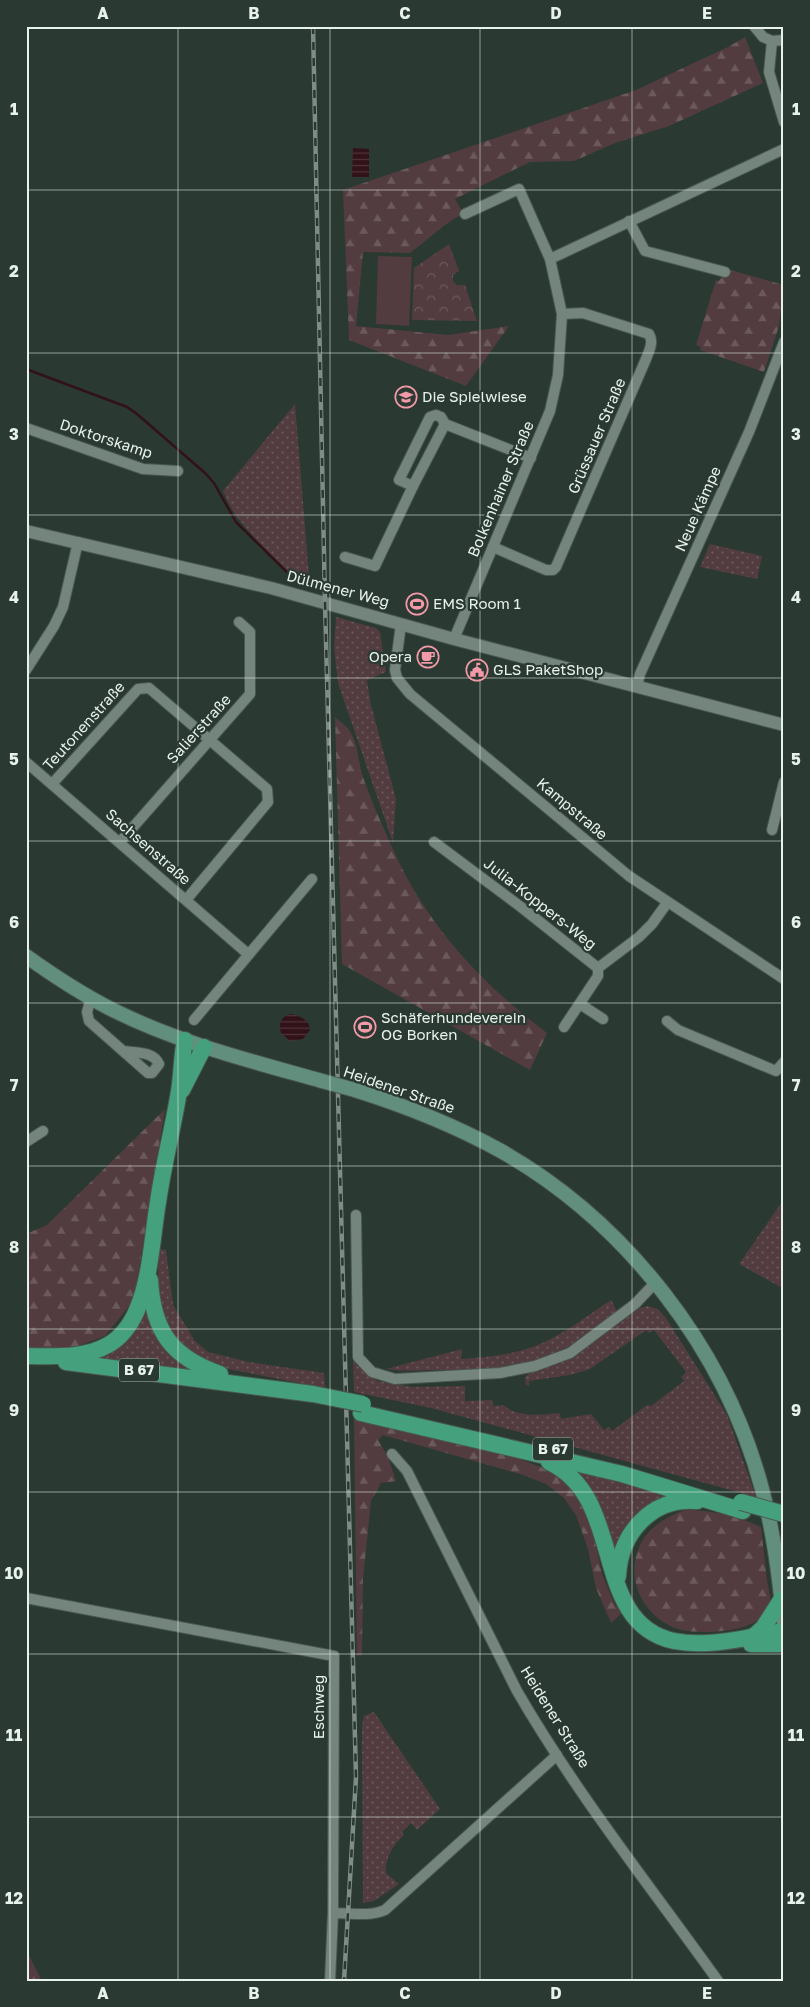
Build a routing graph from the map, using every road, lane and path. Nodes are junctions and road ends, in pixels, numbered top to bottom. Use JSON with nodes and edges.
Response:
{"nodes":[{"id":1,"x":754,"y":26,"type":"edge"},
{"id":2,"x":784,"y":40,"type":"edge"},
{"id":3,"x":772,"y":41,"type":"junction"},
{"id":4,"x":784,"y":122,"type":"edge"},
{"id":5,"x":784,"y":149,"type":"edge"},
{"id":6,"x":465,"y":214,"type":"dead end"},
{"id":7,"x":629,"y":221,"type":"junction"},
{"id":8,"x":550,"y":259,"type":"junction"},
{"id":9,"x":725,"y":272,"type":"dead end"},
{"id":10,"x":562,"y":314,"type":"junction"},
{"id":11,"x":784,"y":342,"type":"edge"},
{"id":12,"x":780,"y":366,"type":"edge"},
{"id":13,"x":445,"y":424,"type":"junction"},
{"id":14,"x":26,"y":428,"type":"edge"},
{"id":15,"x":531,"y":458,"type":"junction"},
{"id":16,"x":178,"y":471,"type":"dead end"},
{"id":17,"x":412,"y":486,"type":"junction"},
{"id":18,"x":26,"y":531,"type":"edge"},
{"id":19,"x":78,"y":542,"type":"junction"},
{"id":20,"x":493,"y":547,"type":"junction"},
{"id":21,"x":345,"y":557,"type":"dead end"},
{"id":22,"x":239,"y":622,"type":"dead end"},
{"id":23,"x":401,"y":624,"type":"junction"},
{"id":24,"x":454,"y":639,"type":"junction"},
{"id":25,"x":26,"y":670,"type":"edge"},
{"id":26,"x":637,"y":686,"type":"junction"},
{"id":27,"x":784,"y":725,"type":"edge"},
{"id":28,"x":209,"y":740,"type":"junction"},
{"id":29,"x":26,"y":762,"type":"edge"},
{"id":30,"x":784,"y":782,"type":"edge"},
{"id":31,"x":52,"y":784,"type":"junction"},
{"id":32,"x":772,"y":830,"type":"dead end"},
{"id":33,"x":120,"y":842,"type":"junction"},
{"id":34,"x":434,"y":842,"type":"dead end"},
{"id":35,"x":312,"y":880,"type":"dead end"},
{"id":36,"x":186,"y":900,"type":"junction"},
{"id":37,"x":668,"y":903,"type":"junction"},
{"id":38,"x":248,"y":954,"type":"junction"},
{"id":39,"x":26,"y":956,"type":"edge"},
{"id":40,"x":598,"y":968,"type":"junction"},
{"id":41,"x":784,"y":979,"type":"edge"},
{"id":42,"x":91,"y":998,"type":"junction"},
{"id":43,"x":580,"y":1004,"type":"junction"},
{"id":44,"x":603,"y":1019,"type":"dead end"},
{"id":45,"x":194,"y":1020,"type":"dead end"},
{"id":46,"x":668,"y":1022,"type":"dead end"},
{"id":47,"x":564,"y":1027,"type":"dead end"},
{"id":48,"x":185,"y":1040,"type":"junction"},
{"id":49,"x":204,"y":1047,"type":"junction"},
{"id":50,"x":124,"y":1051,"type":"dead end"},
{"id":51,"x":784,"y":1062,"type":"edge"},
{"id":52,"x":178,"y":1097,"type":"junction"},
{"id":53,"x":43,"y":1131,"type":"dead end"},
{"id":54,"x":26,"y":1142,"type":"edge"},
{"id":55,"x":356,"y":1215,"type":"dead end"},
{"id":56,"x":149,"y":1268,"type":"junction"},
{"id":57,"x":655,"y":1283,"type":"junction"},
{"id":58,"x":26,"y":1357,"type":"edge"},
{"id":59,"x":26,"y":1365,"type":"edge"},
{"id":60,"x":251,"y":1385,"type":"junction"},
{"id":61,"x":312,"y":1398,"type":"junction"},
{"id":62,"x":362,"y":1408,"type":"junction"},
{"id":63,"x":514,"y":1448,"type":"junction"},
{"id":64,"x":392,"y":1454,"type":"dead end"},
{"id":65,"x":742,"y":1507,"type":"junction"},
{"id":66,"x":784,"y":1514,"type":"edge"},
{"id":67,"x":784,"y":1524,"type":"edge"},
{"id":68,"x":618,"y":1591,"type":"junction"},
{"id":69,"x":26,"y":1598,"type":"edge"},
{"id":70,"x":781,"y":1600,"type":"junction"},
{"id":71,"x":784,"y":1623,"type":"edge"},
{"id":72,"x":784,"y":1631,"type":"edge"},
{"id":73,"x":754,"y":1636,"type":"junction"},
{"id":74,"x":729,"y":1640,"type":"junction"},
{"id":75,"x":784,"y":1644,"type":"edge"},
{"id":76,"x":557,"y":1755,"type":"junction"},
{"id":77,"x":333,"y":1913,"type":"junction"},
{"id":78,"x":330,"y":1981,"type":"edge"},
{"id":79,"x":718,"y":1981,"type":"edge"}],
"edges":[{"from":1,"to":3,"type":"street"},
{"from":2,"to":3,"type":"street"},
{"from":3,"to":4,"type":"street"},
{"from":5,"to":7,"type":"street"},
{"from":6,"to":8,"type":"street","name":"Bolkenhainer Straße"},
{"from":7,"to":8,"type":"street"},
{"from":7,"to":9,"type":"street"},
{"from":8,"to":10,"type":"street","name":"Bolkenhainer Straße"},
{"from":10,"to":15,"type":"street","name":"Bolkenhainer Straße"},
{"from":10,"to":20,"type":"street","name":"Grüssauer Straße"},
{"from":11,"to":12,"type":"street","name":"Neue Kämpe"},
{"from":12,"to":26,"type":"street","name":"Neue Kämpe"},
{"from":13,"to":15,"type":"street"},
{"from":13,"to":17,"type":"street"},
{"from":13,"to":17,"type":"street"},
{"from":14,"to":16,"type":"street","name":"Doktorskamp"},
{"from":15,"to":20,"type":"street","name":"Bolkenhainer Straße"},
{"from":17,"to":21,"type":"street"},
{"from":18,"to":19,"type":"street","name":"Dülmener Weg"},
{"from":19,"to":23,"type":"street","name":"Dülmener Weg"},
{"from":19,"to":25,"type":"street"},
{"from":20,"to":24,"type":"street","name":"Bolkenhainer Straße"},
{"from":22,"to":28,"type":"street","name":"Salierstraße"},
{"from":23,"to":24,"type":"street","name":"Dülmener Weg"},
{"from":23,"to":37,"type":"street","name":"Kampstraße"},
{"from":24,"to":26,"type":"street","name":"Dülmener Weg"},
{"from":26,"to":27,"type":"street","name":"Dülmener Weg"},
{"from":28,"to":31,"type":"street","name":"Teutonenstraße"},
{"from":28,"to":33,"type":"street","name":"Salierstraße"},
{"from":28,"to":36,"type":"street","name":"Teutonenstraße"},
{"from":29,"to":31,"type":"street","name":"Sachsenstraße"},
{"from":30,"to":32,"type":"street"},
{"from":31,"to":33,"type":"street","name":"Sachsenstraße"},
{"from":33,"to":36,"type":"street","name":"Sachsenstraße"},
{"from":34,"to":40,"type":"street","name":"Julia-Koppers-Weg"},
{"from":35,"to":38,"type":"street"},
{"from":36,"to":38,"type":"street","name":"Sachsenstraße"},
{"from":37,"to":40,"type":"street","name":"Julia-Koppers-Weg"},
{"from":37,"to":41,"type":"street","name":"Kampstraße"},
{"from":38,"to":45,"type":"street"},
{"from":39,"to":42,"type":"main road","name":"Heidener Straße"},
{"from":40,"to":43,"type":"street"},
{"from":42,"to":48,"type":"main road","name":"Heidener Straße"},
{"from":42,"to":50,"type":"street"},
{"from":43,"to":44,"type":"street"},
{"from":43,"to":47,"type":"street"},
{"from":46,"to":51,"type":"street"},
{"from":48,"to":49,"type":"main road","name":"Heidener Straße"},
{"from":48,"to":52,"type":"highway"},
{"from":49,"to":52,"type":"highway"},
{"from":49,"to":57,"type":"main road","name":"Heidener Straße","bridge":true},
{"from":52,"to":56,"type":"highway"},
{"from":53,"to":54,"type":"street"},
{"from":55,"to":57,"type":"street"},
{"from":56,"to":58,"type":"highway"},
{"from":56,"to":60,"type":"highway"},
{"from":57,"to":70,"type":"main road","name":"Heidener Straße"},
{"from":58,"to":60,"type":"highway","number":"B 67"},
{"from":59,"to":61,"type":"highway","number":"B 67"},
{"from":60,"to":61,"type":"highway","number":"B 67"},
{"from":61,"to":62,"type":"highway","number":"B 67"},
{"from":62,"to":63,"type":"highway","number":"B 67"},
{"from":62,"to":65,"type":"highway","number":"B 67"},
{"from":63,"to":65,"type":"highway","number":"B 67"},
{"from":63,"to":68,"type":"highway"},
{"from":64,"to":76,"type":"street","name":"Heidener Straße"},
{"from":65,"to":66,"type":"highway","number":"B 67","bridge":true},
{"from":65,"to":67,"type":"highway","number":"B 67"},
{"from":65,"to":68,"type":"highway"},
{"from":68,"to":74,"type":"highway"},
{"from":69,"to":77,"type":"street","name":"Eschweg"},
{"from":70,"to":71,"type":"main road","name":"Heidener Straße"},
{"from":70,"to":73,"type":"highway"},
{"from":72,"to":73,"type":"highway"},
{"from":73,"to":74,"type":"highway"},
{"from":74,"to":75,"type":"highway"},
{"from":76,"to":77,"type":"street"},
{"from":76,"to":79,"type":"street","name":"Heidener Straße"},
{"from":77,"to":78,"type":"street","name":"Eschweg"}]}
